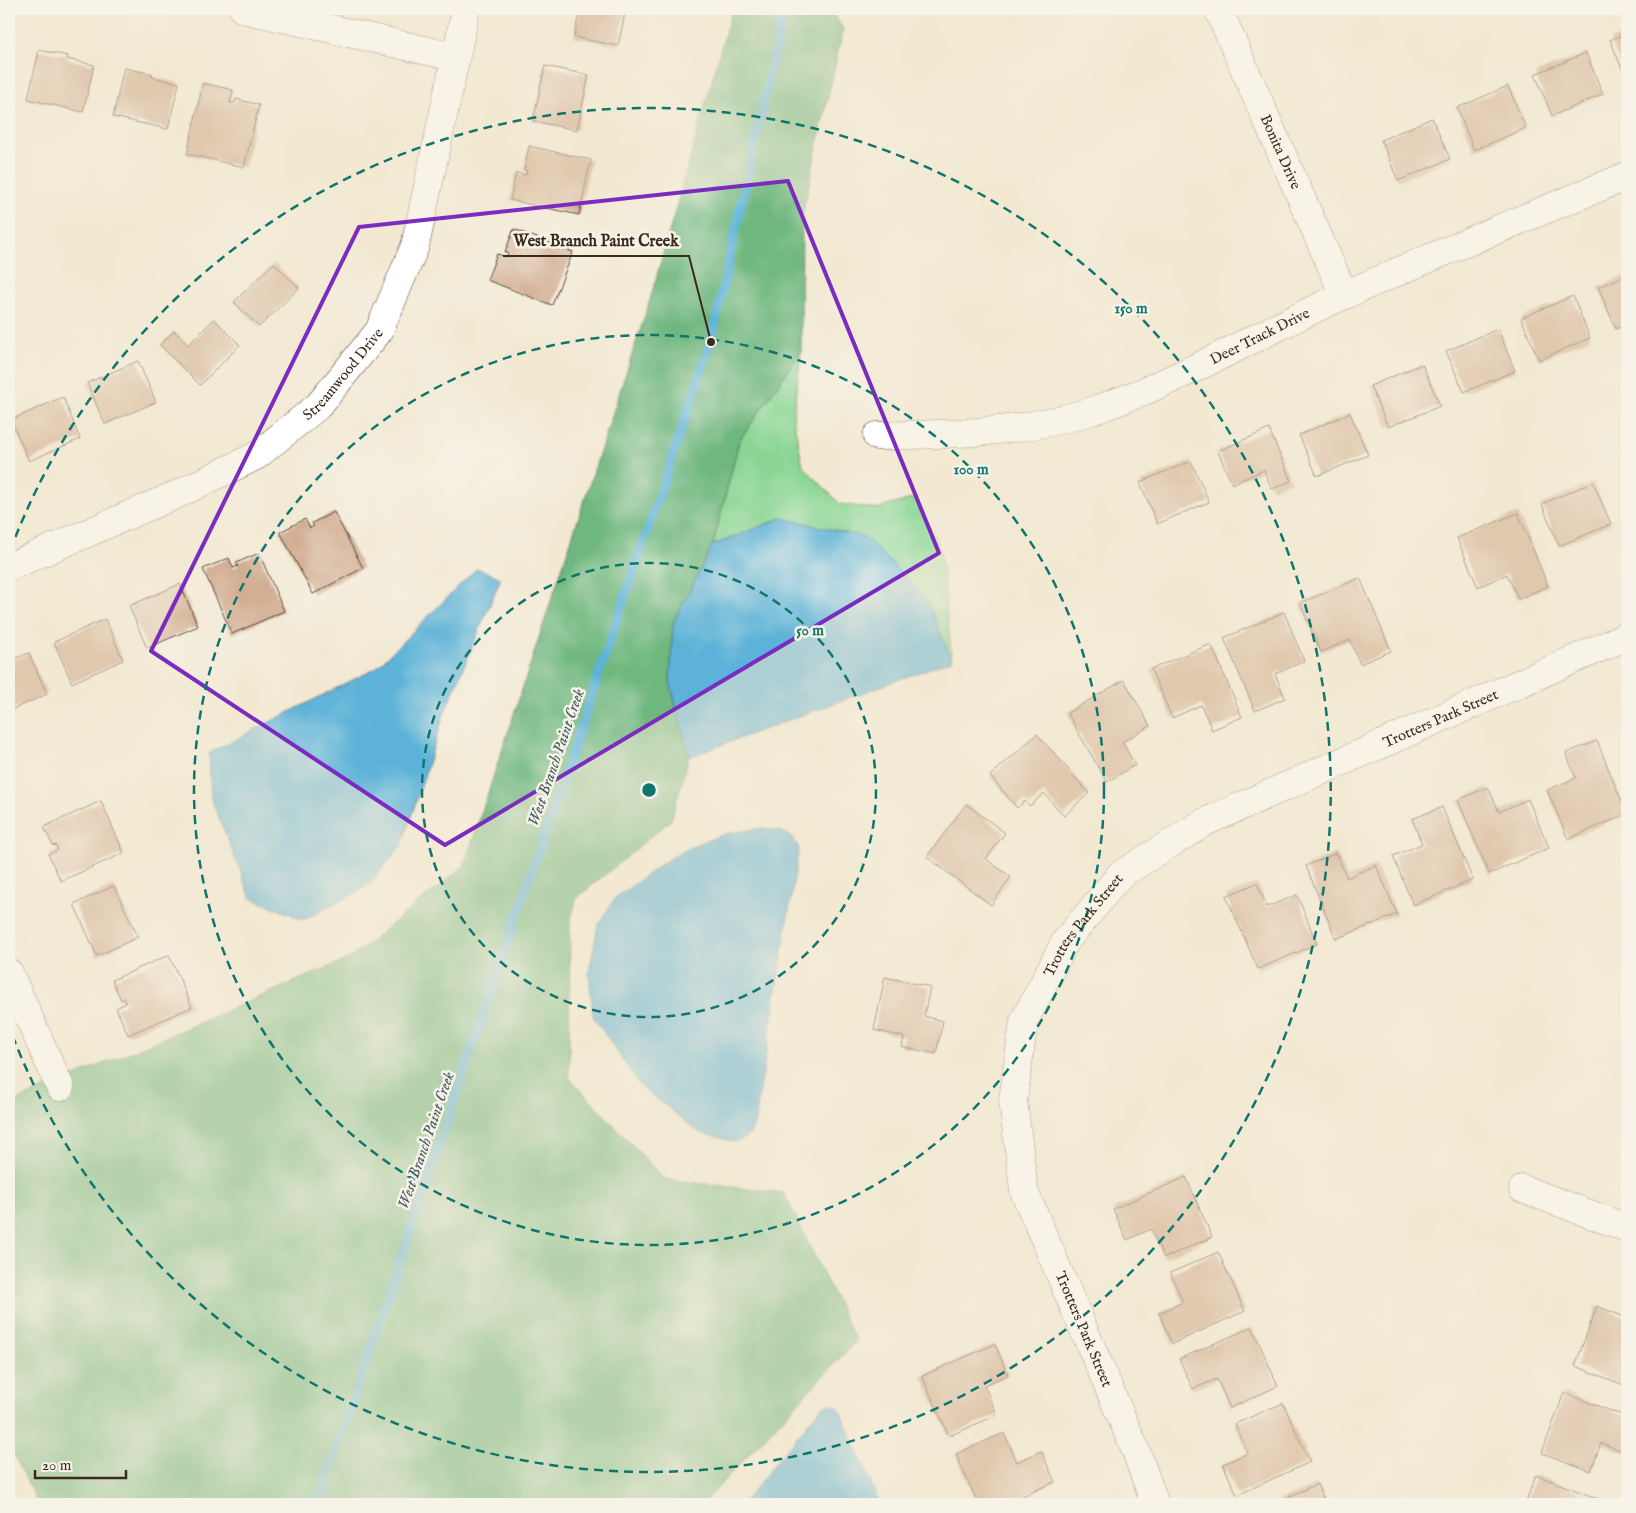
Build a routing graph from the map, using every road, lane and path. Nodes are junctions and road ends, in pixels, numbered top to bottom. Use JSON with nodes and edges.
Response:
{"nodes":[{"id":1,"x":243,"y":9,"type":"edge"},
{"id":2,"x":466,"y":9,"type":"edge"},
{"id":3,"x":1218,"y":9,"type":"edge"},
{"id":4,"x":455,"y":57,"type":"junction"},
{"id":5,"x":1627,"y":176,"type":"edge"},
{"id":6,"x":1344,"y":295,"type":"junction"},
{"id":7,"x":877,"y":436,"type":"dead end"},
{"id":8,"x":9,"y":568,"type":"edge"},
{"id":9,"x":1627,"y":636,"type":"edge"},
{"id":10,"x":9,"y":972,"type":"edge"},
{"id":11,"x":60,"y":1087,"type":"dead end"},
{"id":12,"x":1523,"y":1189,"type":"dead end"},
{"id":13,"x":1627,"y":1228,"type":"edge"},
{"id":14,"x":1155,"y":1504,"type":"edge"}],
"edges":[{"from":1,"to":4,"type":"street"},
{"from":2,"to":4,"type":"street","name":"Streamwood Drive"},
{"from":3,"to":6,"type":"street","name":"Bonita Drive"},
{"from":4,"to":8,"type":"street","name":"Streamwood Drive"},
{"from":5,"to":6,"type":"street","name":"Deer Track Drive"},
{"from":6,"to":7,"type":"street","name":"Deer Track Drive"},
{"from":9,"to":14,"type":"street","name":"Trotters Park Street"},
{"from":10,"to":11,"type":"street"},
{"from":12,"to":13,"type":"street"}]}
